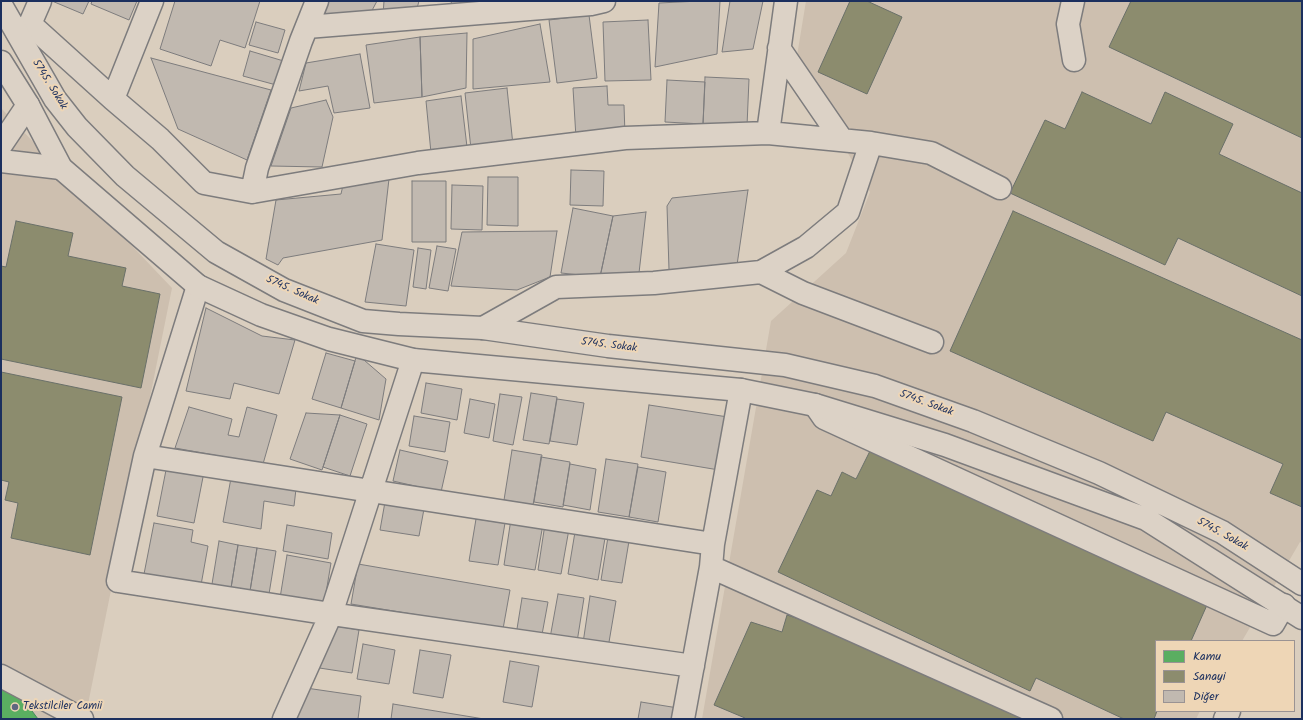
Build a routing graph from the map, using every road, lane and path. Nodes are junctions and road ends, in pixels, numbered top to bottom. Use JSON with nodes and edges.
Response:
{"nodes":[{"id":1,"x":40,"y":1,"type":"edge"},
{"id":2,"x":152,"y":1,"type":"edge"},
{"id":3,"x":317,"y":1,"type":"edge"},
{"id":4,"x":604,"y":1,"type":"edge"},
{"id":5,"x":786,"y":1,"type":"edge"},
{"id":6,"x":1073,"y":1,"type":"edge"},
{"id":7,"x":1,"y":5,"type":"edge"},
{"id":8,"x":435,"y":9,"type":"edge"},
{"id":9,"x":307,"y":27,"type":"junction"},
{"id":10,"x":24,"y":28,"type":"junction"},
{"id":11,"x":779,"y":48,"type":"junction"},
{"id":12,"x":1074,"y":60,"type":"dead end"},
{"id":13,"x":1,"y":62,"type":"edge"},
{"id":14,"x":113,"y":98,"type":"junction"},
{"id":15,"x":28,"y":105,"type":"junction"},
{"id":16,"x":768,"y":133,"type":"junction"},
{"id":17,"x":842,"y":140,"type":"junction"},
{"id":18,"x":871,"y":143,"type":"junction"},
{"id":19,"x":1,"y":146,"type":"edge"},
{"id":20,"x":1,"y":161,"type":"edge"},
{"id":21,"x":61,"y":168,"type":"junction"},
{"id":22,"x":1000,"y":188,"type":"dead end"},
{"id":23,"x":252,"y":192,"type":"junction"},
{"id":24,"x":761,"y":272,"type":"junction"},
{"id":25,"x":198,"y":286,"type":"junction"},
{"id":26,"x":483,"y":328,"type":"junction"},
{"id":27,"x":932,"y":342,"type":"dead end"},
{"id":28,"x":413,"y":360,"type":"junction"},
{"id":29,"x":741,"y":390,"type":"junction"},
{"id":30,"x":815,"y":405,"type":"junction"},
{"id":31,"x":145,"y":456,"type":"junction"},
{"id":32,"x":371,"y":491,"type":"junction"},
{"id":33,"x":713,"y":544,"type":"junction"},
{"id":34,"x":711,"y":567,"type":"junction"},
{"id":35,"x":1302,"y":584,"type":"edge"},
{"id":36,"x":1284,"y":605,"type":"junction"},
{"id":37,"x":331,"y":614,"type":"junction"},
{"id":38,"x":1302,"y":618,"type":"edge"},
{"id":39,"x":1268,"y":632,"type":"edge"},
{"id":40,"x":693,"y":666,"type":"junction"},
{"id":41,"x":1,"y":676,"type":"edge"},
{"id":42,"x":82,"y":719,"type":"edge"},
{"id":43,"x":284,"y":719,"type":"edge"},
{"id":44,"x":683,"y":719,"type":"edge"},
{"id":45,"x":1051,"y":719,"type":"edge"}],
"edges":[{"from":1,"to":10,"type":"street"},
{"from":2,"to":14,"type":"street"},
{"from":3,"to":9,"type":"street"},
{"from":4,"to":8,"type":"street"},
{"from":5,"to":11,"type":"street"},
{"from":6,"to":12,"type":"street"},
{"from":7,"to":10,"type":"street","name":"5745. Sokak"},
{"from":8,"to":9,"type":"street"},
{"from":9,"to":23,"type":"street"},
{"from":10,"to":14,"type":"street"},
{"from":10,"to":26,"type":"street","name":"5745. Sokak"},
{"from":11,"to":16,"type":"street"},
{"from":11,"to":17,"type":"street"},
{"from":13,"to":15,"type":"street"},
{"from":14,"to":23,"type":"street"},
{"from":15,"to":19,"type":"street"},
{"from":15,"to":21,"type":"street"},
{"from":16,"to":17,"type":"street"},
{"from":16,"to":23,"type":"street"},
{"from":17,"to":18,"type":"street"},
{"from":18,"to":22,"type":"street"},
{"from":18,"to":24,"type":"street"},
{"from":20,"to":21,"type":"street"},
{"from":21,"to":25,"type":"street"},
{"from":24,"to":26,"type":"street"},
{"from":24,"to":27,"type":"street"},
{"from":25,"to":28,"type":"street"},
{"from":25,"to":31,"type":"street"},
{"from":26,"to":35,"type":"street","name":"5745. Sokak"},
{"from":28,"to":29,"type":"street"},
{"from":28,"to":32,"type":"street"},
{"from":29,"to":30,"type":"street"},
{"from":29,"to":33,"type":"street"},
{"from":30,"to":36,"type":"street"},
{"from":30,"to":39,"type":"street"},
{"from":31,"to":32,"type":"street"},
{"from":31,"to":37,"type":"street"},
{"from":32,"to":33,"type":"street"},
{"from":32,"to":37,"type":"street"},
{"from":33,"to":34,"type":"street"},
{"from":34,"to":40,"type":"street"},
{"from":34,"to":45,"type":"street"},
{"from":36,"to":38,"type":"street"},
{"from":36,"to":39,"type":"street"},
{"from":37,"to":40,"type":"street"},
{"from":37,"to":43,"type":"street"},
{"from":40,"to":44,"type":"street"},
{"from":41,"to":42,"type":"street"}]}
